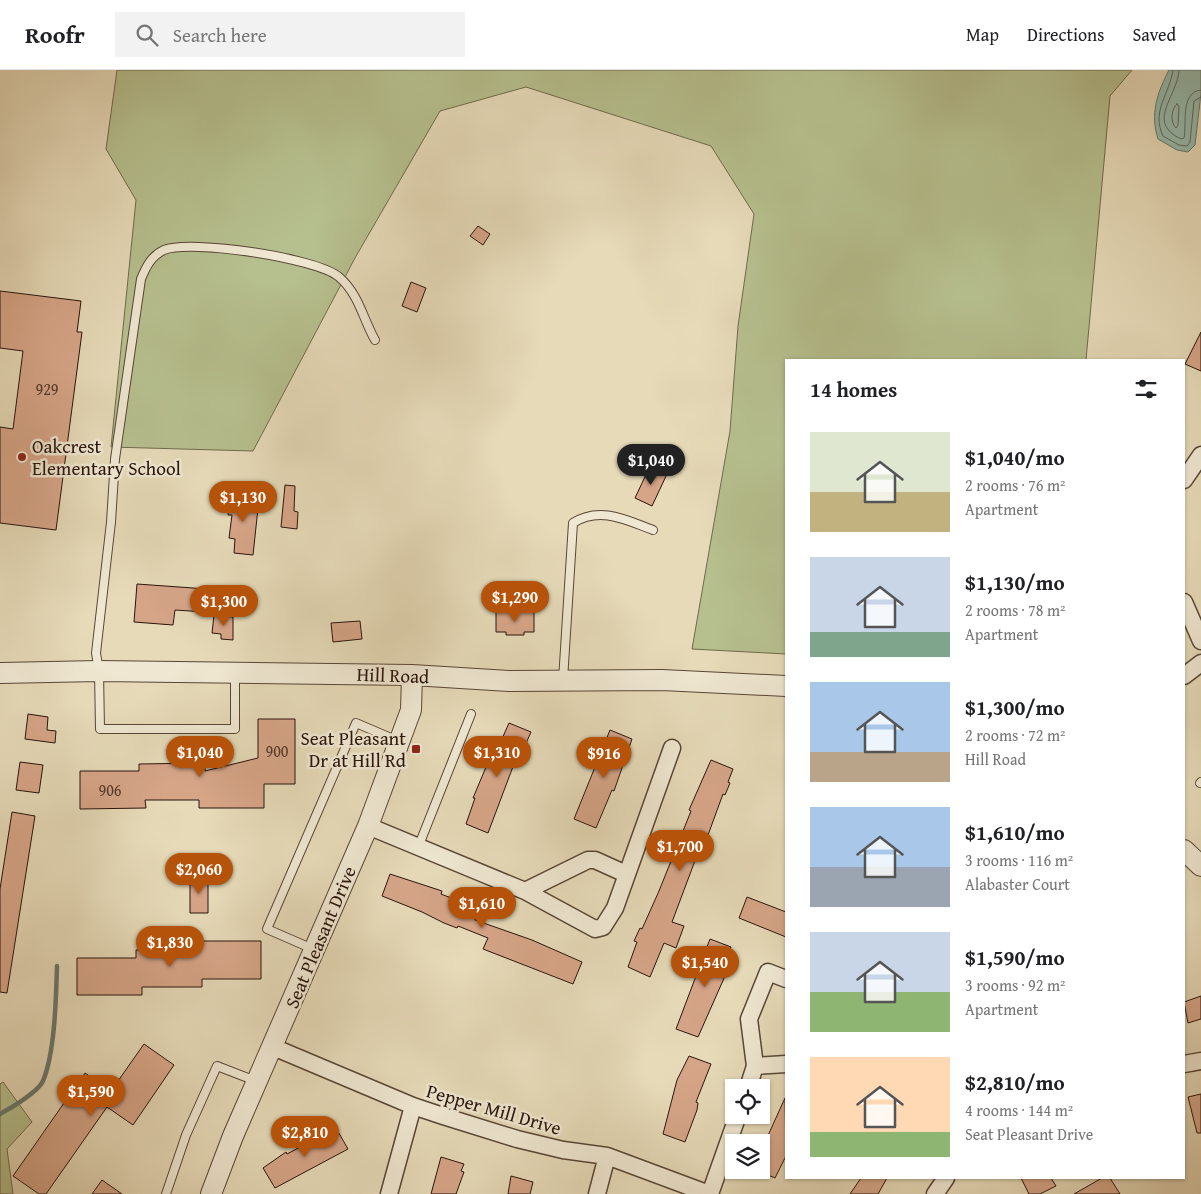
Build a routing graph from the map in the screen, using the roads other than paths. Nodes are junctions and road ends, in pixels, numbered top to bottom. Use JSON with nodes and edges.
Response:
{"nodes":[{"id":1,"x":375,"y":340,"type":"dead end"},
{"id":2,"x":1201,"y":454,"type":"edge"},
{"id":3,"x":1185,"y":478,"type":"edge"},
{"id":4,"x":652,"y":530,"type":"dead end"},
{"id":5,"x":1185,"y":604,"type":"edge"},
{"id":6,"x":1201,"y":641,"type":"edge"},
{"id":7,"x":1201,"y":663,"type":"edge"},
{"id":8,"x":99,"y":671,"type":"junction"},
{"id":9,"x":0,"y":673,"type":"edge"},
{"id":10,"x":235,"y":673,"type":"junction"},
{"id":11,"x":412,"y":675,"type":"junction"},
{"id":12,"x":1185,"y":675,"type":"edge"},
{"id":13,"x":563,"y":680,"type":"junction"},
{"id":14,"x":785,"y":686,"type":"edge"},
{"id":15,"x":471,"y":714,"type":"dead end"},
{"id":16,"x":400,"y":742,"type":"junction"},
{"id":17,"x":672,"y":748,"type":"dead end"},
{"id":18,"x":368,"y":826,"type":"junction"},
{"id":19,"x":418,"y":845,"type":"junction"},
{"id":20,"x":1185,"y":851,"type":"edge"},
{"id":21,"x":1201,"y":866,"type":"edge"},
{"id":22,"x":626,"y":874,"type":"junction"},
{"id":23,"x":525,"y":890,"type":"junction"},
{"id":24,"x":315,"y":950,"type":"junction"},
{"id":25,"x":785,"y":979,"type":"edge"},
{"id":26,"x":273,"y":1046,"type":"junction"},
{"id":27,"x":1201,"y":1061,"type":"edge"},
{"id":28,"x":785,"y":1064,"type":"edge"},
{"id":29,"x":1185,"y":1064,"type":"edge"},
{"id":30,"x":756,"y":1066,"type":"junction"},
{"id":31,"x":751,"y":1079,"type":"edge"},
{"id":32,"x":256,"y":1081,"type":"junction"},
{"id":33,"x":413,"y":1106,"type":"junction"},
{"id":34,"x":735,"y":1124,"type":"edge"},
{"id":35,"x":606,"y":1156,"type":"junction"},
{"id":36,"x":945,"y":1179,"type":"edge"},
{"id":37,"x":166,"y":1194,"type":"edge"},
{"id":38,"x":211,"y":1194,"type":"edge"},
{"id":39,"x":389,"y":1194,"type":"edge"},
{"id":40,"x":597,"y":1194,"type":"edge"},
{"id":41,"x":710,"y":1194,"type":"edge"},
{"id":42,"x":935,"y":1194,"type":"edge"}],
"edges":[{"from":1,"to":8,"type":"lane"},
{"from":2,"to":3,"type":"street"},
{"from":4,"to":13,"type":"lane"},
{"from":5,"to":6,"type":"street"},
{"from":7,"to":12,"type":"street"},
{"from":8,"to":9,"type":"street","name":"Hill Road"},
{"from":8,"to":10,"type":"street","name":"Hill Road"},
{"from":8,"to":10,"type":"lane"},
{"from":10,"to":11,"type":"street","name":"Hill Road"},
{"from":11,"to":13,"type":"street","name":"Hill Road"},
{"from":11,"to":16,"type":"street","name":"Seat Pleasant Drive"},
{"from":13,"to":14,"type":"street","name":"Hill Road"},
{"from":15,"to":19,"type":"lane"},
{"from":16,"to":18,"type":"street","name":"Seat Pleasant Drive"},
{"from":16,"to":24,"type":"lane"},
{"from":17,"to":22,"type":"street"},
{"from":18,"to":19,"type":"street"},
{"from":18,"to":24,"type":"street","name":"Seat Pleasant Drive"},
{"from":19,"to":23,"type":"street"},
{"from":20,"to":21,"type":"street"},
{"from":22,"to":23,"type":"street"},
{"from":22,"to":23,"type":"street"},
{"from":24,"to":26,"type":"street","name":"Seat Pleasant Drive"},
{"from":25,"to":30,"type":"street"},
{"from":26,"to":32,"type":"street","name":"Seat Pleasant Drive"},
{"from":26,"to":33,"type":"street","name":"Pepper Mill Drive"},
{"from":27,"to":29,"type":"street"},
{"from":28,"to":30,"type":"street"},
{"from":30,"to":31,"type":"street"},
{"from":32,"to":37,"type":"lane"},
{"from":32,"to":38,"type":"street","name":"Seat Pleasant Drive"},
{"from":33,"to":35,"type":"street","name":"Pepper Mill Drive"},
{"from":33,"to":39,"type":"street"},
{"from":34,"to":41,"type":"street"},
{"from":35,"to":40,"type":"street"},
{"from":35,"to":41,"type":"street","name":"Pepper Mill Drive"},
{"from":36,"to":42,"type":"street"}]}
